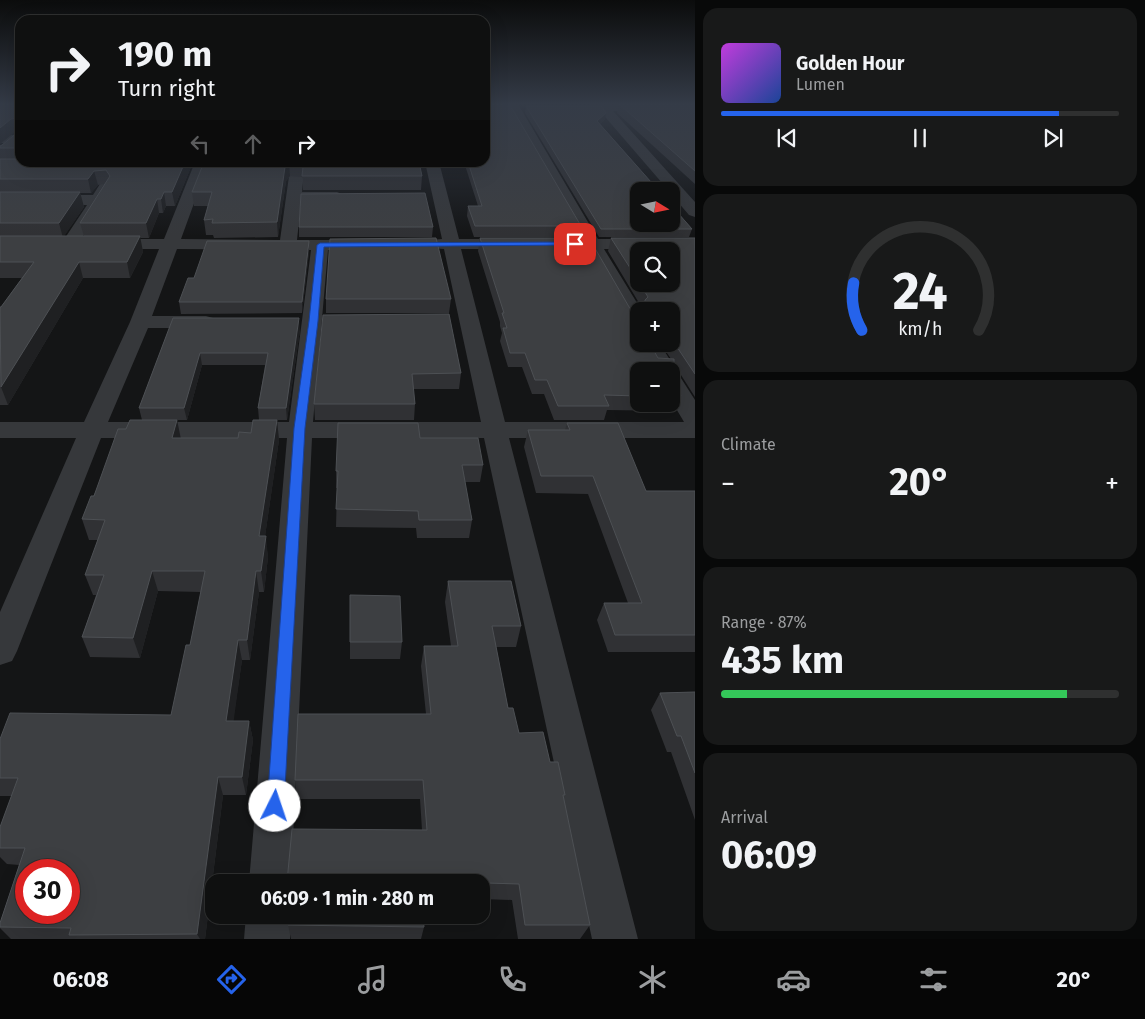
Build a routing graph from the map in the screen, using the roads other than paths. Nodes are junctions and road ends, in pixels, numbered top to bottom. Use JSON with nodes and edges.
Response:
{"nodes":[{"id":1,"x":537,"y":148,"type":"edge"},
{"id":2,"x":638,"y":148,"type":"edge"},
{"id":3,"x":118,"y":167,"type":"edge"},
{"id":4,"x":200,"y":167,"type":"edge"},
{"id":5,"x":300,"y":167,"type":"edge"},
{"id":6,"x":432,"y":167,"type":"edge"},
{"id":7,"x":352,"y":197,"type":"edge"},
{"id":8,"x":294,"y":198,"type":"junction"},
{"id":9,"x":0,"y":200,"type":"edge"},
{"id":10,"x":97,"y":200,"type":"junction"},
{"id":11,"x":695,"y":212,"type":"edge"},
{"id":12,"x":53,"y":244,"type":"edge"},
{"id":13,"x":70,"y":244,"type":"junction"},
{"id":14,"x":171,"y":244,"type":"junction"},
{"id":15,"x":379,"y":244,"type":"edge"},
{"id":16,"x":418,"y":244,"type":"edge"},
{"id":17,"x":451,"y":244,"type":"junction"},
{"id":18,"x":592,"y":244,"type":"junction"},
{"id":19,"x":695,"y":244,"type":"edge"},
{"id":20,"x":288,"y":245,"type":"junction"},
{"id":21,"x":320,"y":245,"type":"junction"},
{"id":22,"x":630,"y":309,"type":"edge"},
{"id":23,"x":140,"y":322,"type":"junction"},
{"id":24,"x":226,"y":322,"type":"edge"},
{"id":25,"x":680,"y":395,"type":"edge"},
{"id":26,"x":695,"y":420,"type":"edge"},
{"id":27,"x":300,"y":428,"type":"junction"},
{"id":28,"x":92,"y":429,"type":"junction"},
{"id":29,"x":495,"y":429,"type":"junction"},
{"id":30,"x":0,"y":430,"type":"edge"},
{"id":31,"x":695,"y":430,"type":"edge"},
{"id":32,"x":0,"y":651,"type":"edge"},
{"id":33,"x":271,"y":874,"type":"edge"},
{"id":34,"x":267,"y":924,"type":"edge"},
{"id":35,"x":266,"y":939,"type":"edge"},
{"id":36,"x":615,"y":939,"type":"edge"}],
"edges":[{"from":1,"to":18,"type":"street"},
{"from":2,"to":11,"type":"street"},
{"from":3,"to":10,"type":"street"},
{"from":4,"to":14,"type":"street"},
{"from":5,"to":8,"type":"street"},
{"from":6,"to":17,"type":"street"},
{"from":7,"to":8,"type":"street"},
{"from":8,"to":20,"type":"street"},
{"from":9,"to":10,"type":"street"},
{"from":10,"to":13,"type":"street"},
{"from":12,"to":13,"type":"street"},
{"from":13,"to":14,"type":"street"},
{"from":14,"to":20,"type":"street"},
{"from":14,"to":23,"type":"street"},
{"from":15,"to":21,"type":"street"},
{"from":16,"to":17,"type":"street"},
{"from":17,"to":18,"type":"street"},
{"from":17,"to":29,"type":"street"},
{"from":18,"to":19,"type":"street"},
{"from":18,"to":22,"type":"street"},
{"from":20,"to":21,"type":"street"},
{"from":21,"to":27,"type":"street"},
{"from":23,"to":24,"type":"street"},
{"from":23,"to":28,"type":"street"},
{"from":25,"to":26,"type":"street"},
{"from":27,"to":28,"type":"street"},
{"from":27,"to":29,"type":"street"},
{"from":27,"to":33,"type":"street"},
{"from":28,"to":30,"type":"street"},
{"from":28,"to":32,"type":"street"},
{"from":29,"to":31,"type":"street"},
{"from":29,"to":36,"type":"street"},
{"from":34,"to":35,"type":"street"}]}
